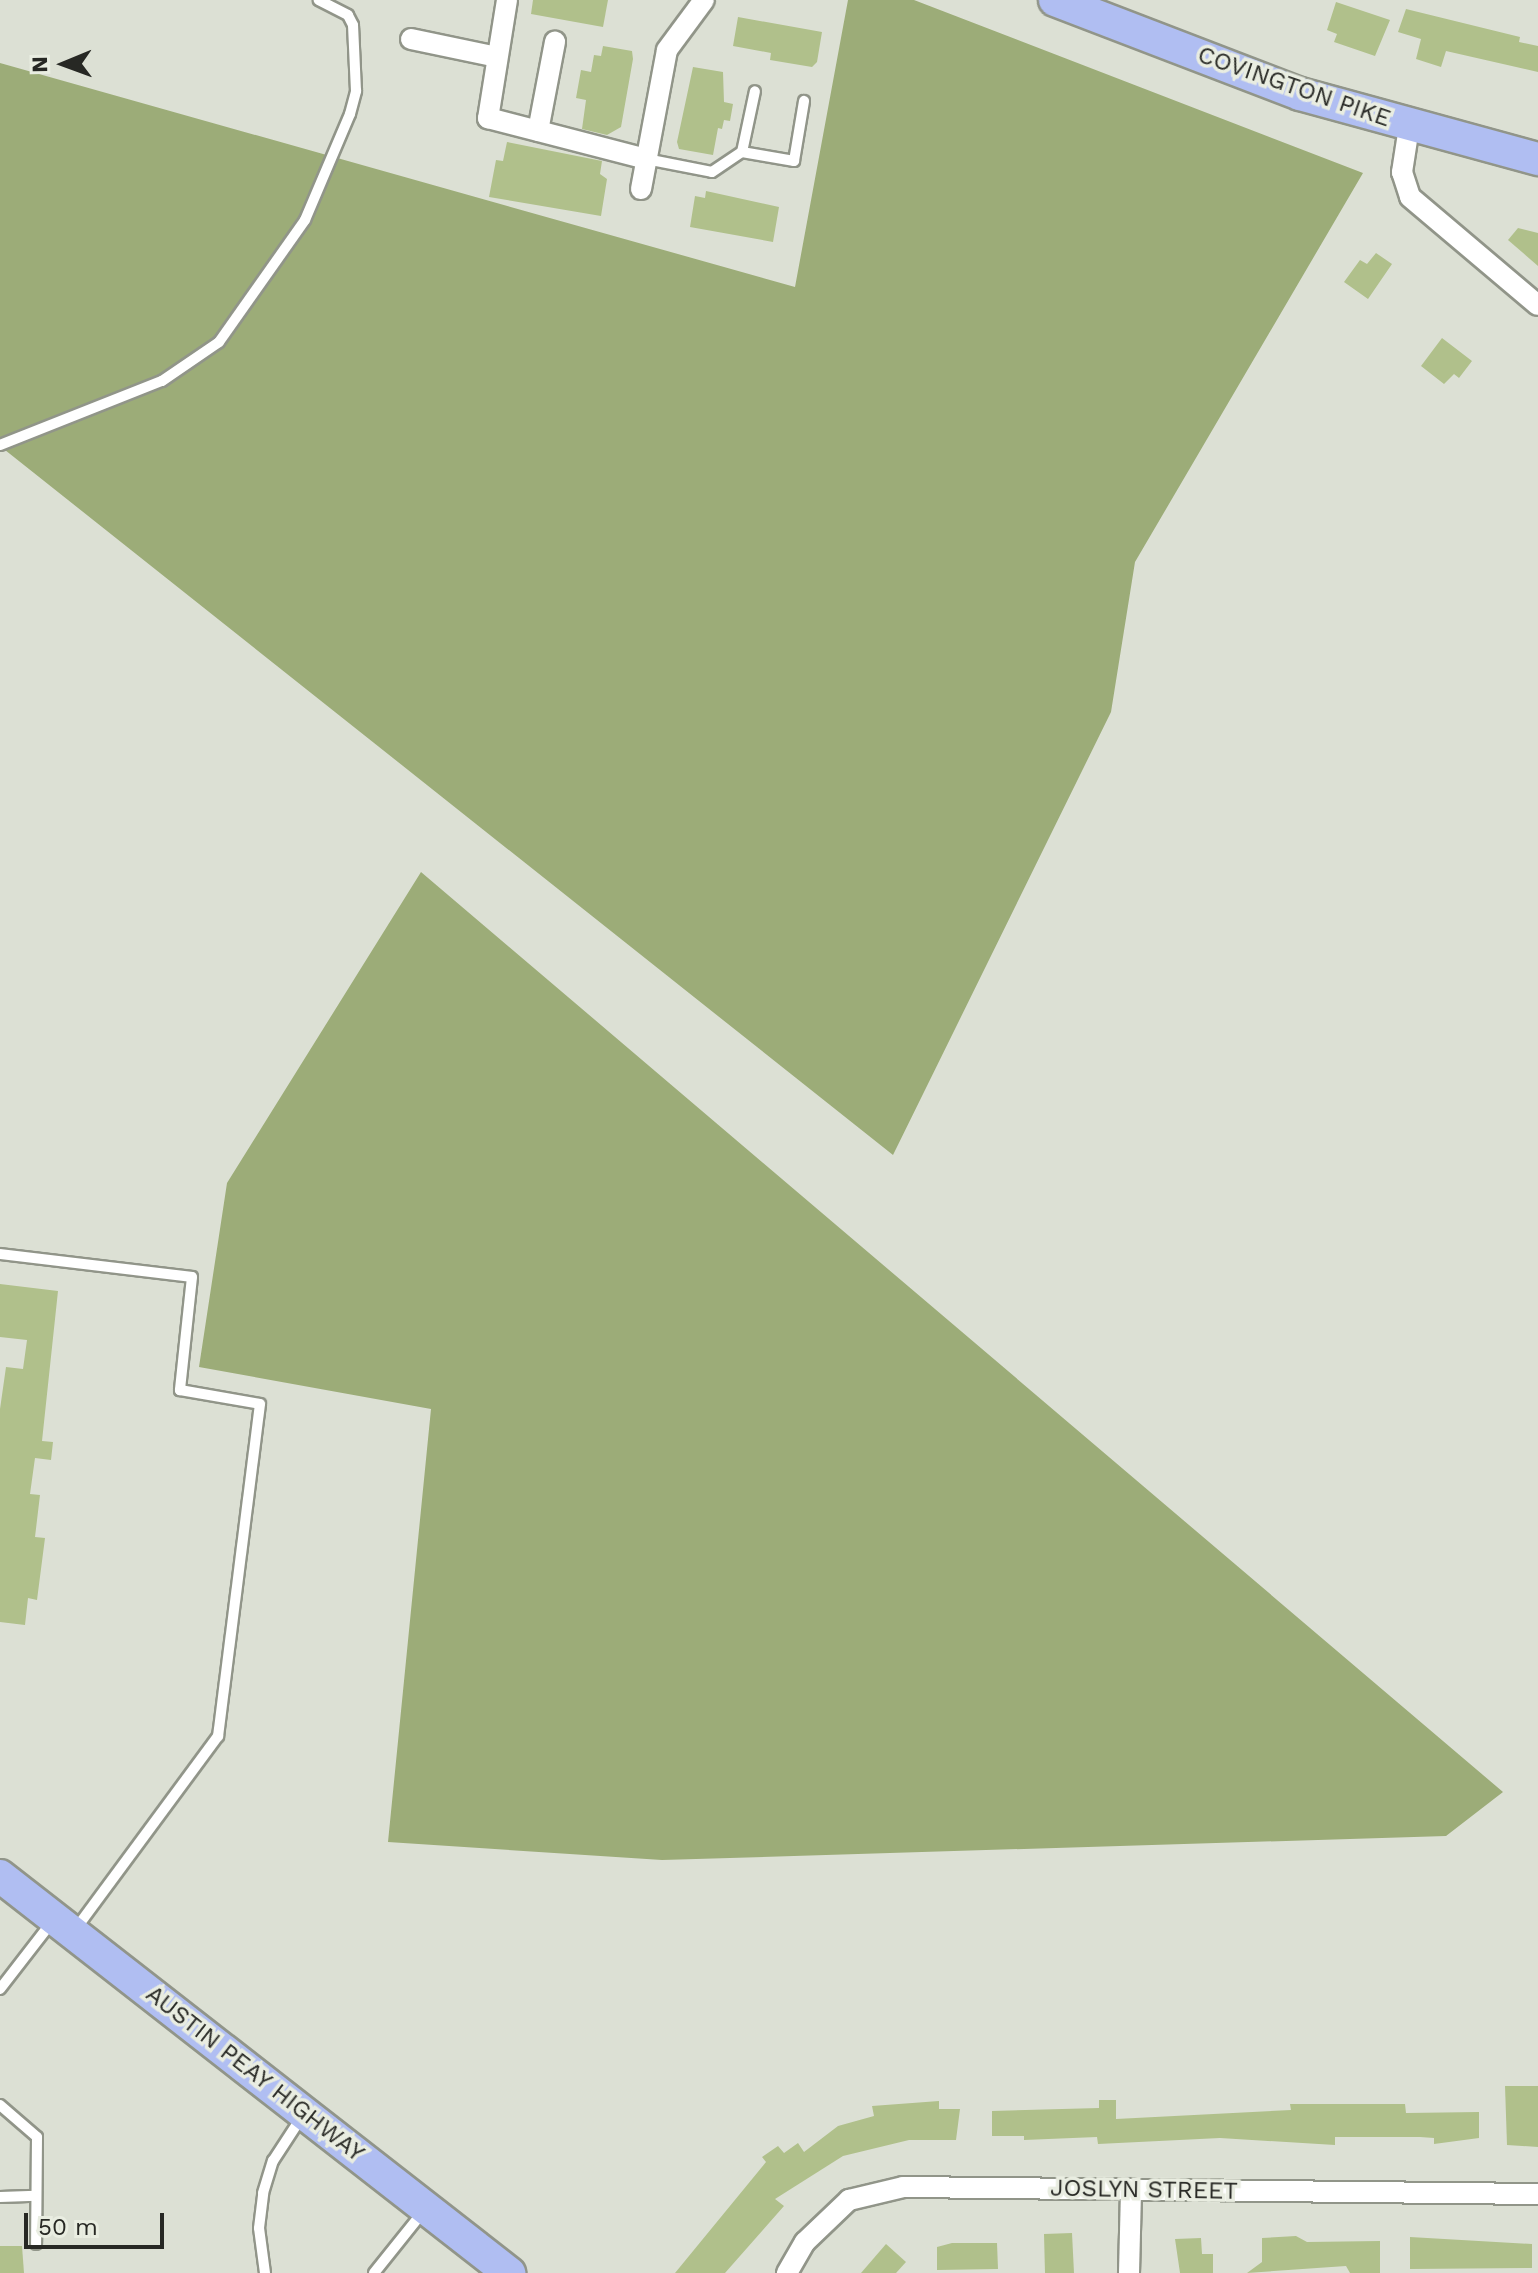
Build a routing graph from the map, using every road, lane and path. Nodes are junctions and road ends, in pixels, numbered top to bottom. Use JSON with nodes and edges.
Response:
{"nodes":[{"id":1,"x":319,"y":0,"type":"edge"},
{"id":2,"x":507,"y":0,"type":"edge"},
{"id":3,"x":704,"y":0,"type":"edge"},
{"id":4,"x":1055,"y":0,"type":"edge"},
{"id":5,"x":411,"y":39,"type":"dead end"},
{"id":6,"x":555,"y":42,"type":"dead end"},
{"id":7,"x":497,"y":57,"type":"junction"},
{"id":8,"x":755,"y":91,"type":"dead end"},
{"id":9,"x":804,"y":101,"type":"dead end"},
{"id":10,"x":1409,"y":127,"type":"junction"},
{"id":11,"x":538,"y":131,"type":"junction"},
{"id":12,"x":742,"y":152,"type":"junction"},
{"id":13,"x":646,"y":159,"type":"junction"},
{"id":14,"x":1538,"y":159,"type":"edge"},
{"id":15,"x":641,"y":189,"type":"dead end"},
{"id":16,"x":1538,"y":305,"type":"edge"},
{"id":17,"x":0,"y":445,"type":"edge"},
{"id":18,"x":0,"y":1254,"type":"edge"},
{"id":19,"x":0,"y":1876,"type":"edge"},
{"id":20,"x":64,"y":1926,"type":"junction"},
{"id":21,"x":0,"y":1989,"type":"edge"},
{"id":22,"x":0,"y":2105,"type":"edge"},
{"id":23,"x":304,"y":2113,"type":"junction"},
{"id":24,"x":1131,"y":2189,"type":"junction"},
{"id":25,"x":1538,"y":2194,"type":"edge"},
{"id":26,"x":36,"y":2196,"type":"junction"},
{"id":27,"x":0,"y":2197,"type":"edge"},
{"id":28,"x":426,"y":2208,"type":"junction"},
{"id":29,"x":36,"y":2244,"type":"dead end"},
{"id":30,"x":265,"y":2273,"type":"edge"},
{"id":31,"x":374,"y":2273,"type":"edge"},
{"id":32,"x":509,"y":2273,"type":"edge"},
{"id":33,"x":787,"y":2273,"type":"edge"},
{"id":34,"x":1129,"y":2273,"type":"edge"}],
"edges":[{"from":1,"to":17,"type":"lane"},
{"from":2,"to":7,"type":"street"},
{"from":3,"to":13,"type":"street"},
{"from":4,"to":10,"type":"main road","name":"COVINGTON PIKE"},
{"from":5,"to":7,"type":"street"},
{"from":6,"to":11,"type":"street"},
{"from":7,"to":11,"type":"street"},
{"from":8,"to":12,"type":"lane"},
{"from":9,"to":12,"type":"lane"},
{"from":10,"to":14,"type":"main road","name":"COVINGTON PIKE"},
{"from":10,"to":16,"type":"street"},
{"from":11,"to":13,"type":"street"},
{"from":12,"to":13,"type":"lane"},
{"from":13,"to":15,"type":"street"},
{"from":18,"to":20,"type":"lane"},
{"from":19,"to":20,"type":"main road","name":"AUSTIN PEAY HIGHWAY"},
{"from":20,"to":21,"type":"lane"},
{"from":20,"to":23,"type":"main road","name":"AUSTIN PEAY HIGHWAY"},
{"from":22,"to":26,"type":"lane"},
{"from":23,"to":28,"type":"main road","name":"AUSTIN PEAY HIGHWAY"},
{"from":23,"to":30,"type":"lane"},
{"from":24,"to":25,"type":"street","name":"JOSLYN STREET"},
{"from":24,"to":33,"type":"street","name":"JOSLYN STREET"},
{"from":24,"to":34,"type":"street"},
{"from":26,"to":27,"type":"lane"},
{"from":26,"to":29,"type":"lane"},
{"from":28,"to":31,"type":"lane"},
{"from":28,"to":32,"type":"main road","name":"AUSTIN PEAY HIGHWAY"}]}
